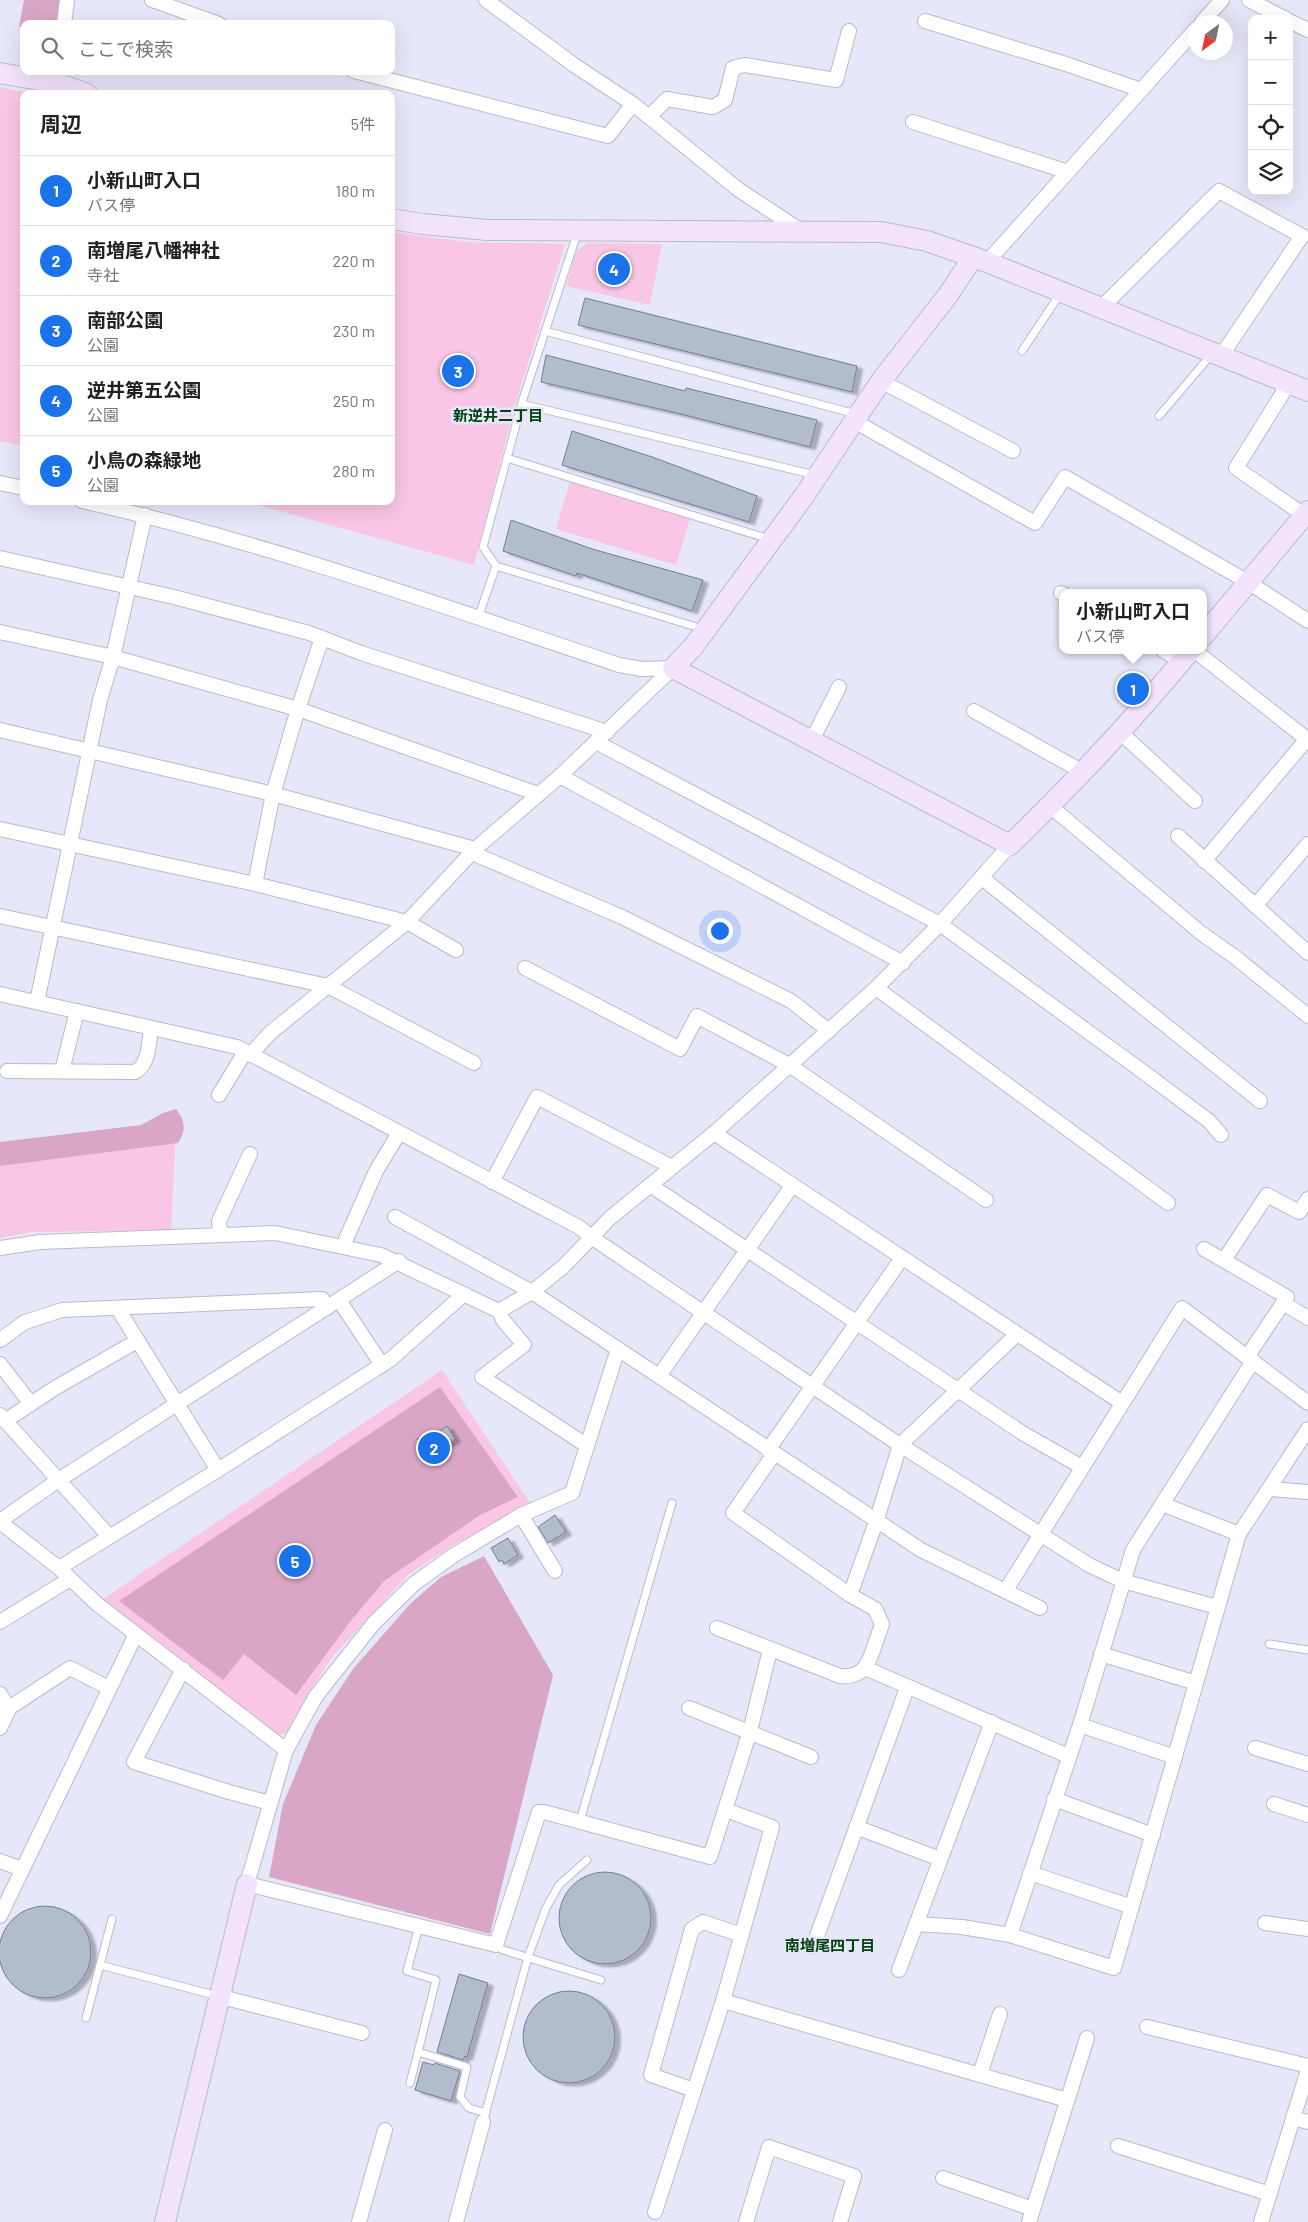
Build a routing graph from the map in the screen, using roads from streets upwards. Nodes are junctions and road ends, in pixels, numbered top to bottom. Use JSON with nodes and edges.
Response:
{"nodes":[{"id":1,"x":67,"y":0,"type":"edge"},
{"id":2,"x":152,"y":0,"type":"edge"},
{"id":3,"x":487,"y":0,"type":"edge"},
{"id":4,"x":1248,"y":0,"type":"edge"},
{"id":5,"x":1218,"y":1,"type":"edge"},
{"id":6,"x":1207,"y":15,"type":"edge"},
{"id":7,"x":1278,"y":15,"type":"edge"},
{"id":8,"x":64,"y":20,"type":"edge"},
{"id":9,"x":208,"y":20,"type":"edge"},
{"id":10,"x":924,"y":21,"type":"dead end"},
{"id":11,"x":1293,"y":23,"type":"edge"},
{"id":12,"x":1308,"y":30,"type":"edge"},
{"id":13,"x":849,"y":31,"type":"dead end"},
{"id":14,"x":1188,"y":38,"type":"edge"},
{"id":15,"x":0,"y":73,"type":"edge"},
{"id":16,"x":20,"y":74,"type":"edge"},
{"id":17,"x":28,"y":75,"type":"edge"},
{"id":18,"x":370,"y":75,"type":"edge"},
{"id":19,"x":57,"y":77,"type":"edge"},
{"id":20,"x":80,"y":90,"type":"edge"},
{"id":21,"x":1140,"y":90,"type":"junction"},
{"id":22,"x":633,"y":104,"type":"junction"},
{"id":23,"x":649,"y":117,"type":"junction"},
{"id":24,"x":913,"y":122,"type":"dead end"},
{"id":25,"x":1068,"y":172,"type":"junction"},
{"id":26,"x":395,"y":220,"type":"edge"},
{"id":27,"x":800,"y":230,"type":"junction"},
{"id":28,"x":980,"y":259,"type":"junction"},
{"id":29,"x":1101,"y":308,"type":"junction"},
{"id":30,"x":1217,"y":355,"type":"junction"},
{"id":31,"x":881,"y":380,"type":"junction"},
{"id":32,"x":1302,"y":385,"type":"edge"},
{"id":33,"x":856,"y":418,"type":"junction"},
{"id":34,"x":1013,"y":451,"type":"dead end"},
{"id":35,"x":0,"y":483,"type":"edge"},
{"id":36,"x":20,"y":487,"type":"edge"},
{"id":37,"x":100,"y":505,"type":"edge"},
{"id":38,"x":1306,"y":513,"type":"edge"},
{"id":39,"x":145,"y":515,"type":"junction"},
{"id":40,"x":0,"y":558,"type":"edge"},
{"id":41,"x":1248,"y":582,"type":"junction"},
{"id":42,"x":129,"y":586,"type":"junction"},
{"id":43,"x":1308,"y":622,"type":"edge"},
{"id":44,"x":1207,"y":631,"type":"edge"},
{"id":45,"x":0,"y":632,"type":"edge"},
{"id":46,"x":322,"y":638,"type":"junction"},
{"id":47,"x":1189,"y":654,"type":"edge"},
{"id":48,"x":113,"y":657,"type":"junction"},
{"id":49,"x":673,"y":668,"type":"junction"},
{"id":50,"x":839,"y":687,"type":"dead end"},
{"id":51,"x":298,"y":709,"type":"junction"},
{"id":52,"x":974,"y":710,"type":"dead end"},
{"id":53,"x":0,"y":730,"type":"edge"},
{"id":54,"x":607,"y":732,"type":"junction"},
{"id":55,"x":1120,"y":732,"type":"junction"},
{"id":56,"x":1308,"y":739,"type":"edge"},
{"id":57,"x":812,"y":740,"type":"junction"},
{"id":58,"x":596,"y":742,"type":"junction"},
{"id":59,"x":90,"y":752,"type":"junction"},
{"id":60,"x":1082,"y":772,"type":"junction"},
{"id":61,"x":560,"y":776,"type":"junction"},
{"id":62,"x":273,"y":794,"type":"junction"},
{"id":63,"x":538,"y":794,"type":"junction"},
{"id":64,"x":1195,"y":800,"type":"dead end"},
{"id":65,"x":1050,"y":806,"type":"junction"},
{"id":66,"x":0,"y":829,"type":"edge"},
{"id":67,"x":1178,"y":836,"type":"dead end"},
{"id":68,"x":69,"y":844,"type":"junction"},
{"id":69,"x":1308,"y":844,"type":"edge"},
{"id":70,"x":1010,"y":845,"type":"junction"},
{"id":71,"x":473,"y":851,"type":"junction"},
{"id":72,"x":1204,"y":861,"type":"junction"},
{"id":73,"x":982,"y":878,"type":"junction"},
{"id":74,"x":255,"y":884,"type":"junction"},
{"id":75,"x":1255,"y":906,"type":"junction"},
{"id":76,"x":0,"y":916,"type":"edge"},
{"id":77,"x":407,"y":922,"type":"junction"},
{"id":78,"x":940,"y":924,"type":"junction"},
{"id":79,"x":52,"y":927,"type":"junction"},
{"id":80,"x":456,"y":950,"type":"dead end"},
{"id":81,"x":1308,"y":952,"type":"edge"},
{"id":82,"x":903,"y":963,"type":"junction"},
{"id":83,"x":525,"y":968,"type":"dead end"},
{"id":84,"x":328,"y":986,"type":"junction"},
{"id":85,"x":876,"y":988,"type":"junction"},
{"id":86,"x":0,"y":994,"type":"edge"},
{"id":87,"x":37,"y":1002,"type":"junction"},
{"id":88,"x":77,"y":1011,"type":"junction"},
{"id":89,"x":1308,"y":1016,"type":"edge"},
{"id":90,"x":151,"y":1028,"type":"junction"},
{"id":91,"x":828,"y":1031,"type":"junction"},
{"id":92,"x":248,"y":1054,"type":"junction"},
{"id":93,"x":474,"y":1063,"type":"dead end"},
{"id":94,"x":789,"y":1065,"type":"junction"},
{"id":95,"x":6,"y":1071,"type":"dead end"},
{"id":96,"x":62,"y":1071,"type":"junction"},
{"id":97,"x":219,"y":1095,"type":"dead end"},
{"id":98,"x":1260,"y":1101,"type":"dead end"},
{"id":99,"x":399,"y":1132,"type":"junction"},
{"id":100,"x":714,"y":1133,"type":"junction"},
{"id":101,"x":1220,"y":1135,"type":"dead end"},
{"id":102,"x":250,"y":1154,"type":"dead end"},
{"id":103,"x":672,"y":1167,"type":"junction"},
{"id":104,"x":492,"y":1182,"type":"junction"},
{"id":105,"x":650,"y":1185,"type":"junction"},
{"id":106,"x":792,"y":1186,"type":"junction"},
{"id":107,"x":1308,"y":1199,"type":"edge"},
{"id":108,"x":986,"y":1200,"type":"dead end"},
{"id":109,"x":1168,"y":1203,"type":"dead end"},
{"id":110,"x":395,"y":1217,"type":"dead end"},
{"id":111,"x":220,"y":1234,"type":"junction"},
{"id":112,"x":591,"y":1237,"type":"junction"},
{"id":113,"x":343,"y":1246,"type":"junction"},
{"id":114,"x":0,"y":1248,"type":"edge"},
{"id":115,"x":746,"y":1249,"type":"junction"},
{"id":116,"x":1204,"y":1249,"type":"dead end"},
{"id":117,"x":902,"y":1258,"type":"junction"},
{"id":118,"x":1224,"y":1260,"type":"junction"},
{"id":119,"x":399,"y":1261,"type":"junction"},
{"id":120,"x":532,"y":1292,"type":"junction"},
{"id":121,"x":464,"y":1294,"type":"junction"},
{"id":122,"x":339,"y":1300,"type":"junction"},
{"id":123,"x":1283,"y":1303,"type":"junction"},
{"id":124,"x":326,"y":1308,"type":"junction"},
{"id":125,"x":118,"y":1309,"type":"junction"},
{"id":126,"x":499,"y":1310,"type":"junction"},
{"id":127,"x":703,"y":1312,"type":"junction"},
{"id":128,"x":1308,"y":1318,"type":"edge"},
{"id":129,"x":856,"y":1323,"type":"junction"},
{"id":130,"x":1016,"y":1335,"type":"junction"},
{"id":131,"x":0,"y":1340,"type":"edge"},
{"id":132,"x":137,"y":1341,"type":"junction"},
{"id":133,"x":618,"y":1349,"type":"junction"},
{"id":134,"x":1250,"y":1359,"type":"junction"},
{"id":135,"x":0,"y":1364,"type":"edge"},
{"id":136,"x":382,"y":1365,"type":"junction"},
{"id":137,"x":659,"y":1376,"type":"junction"},
{"id":138,"x":814,"y":1386,"type":"junction"},
{"id":139,"x":958,"y":1390,"type":"junction"},
{"id":140,"x":1122,"y":1403,"type":"junction"},
{"id":141,"x":1308,"y":1403,"type":"edge"},
{"id":142,"x":31,"y":1404,"type":"junction"},
{"id":143,"x":178,"y":1404,"type":"junction"},
{"id":144,"x":3,"y":1418,"type":"edge"},
{"id":145,"x":1308,"y":1429,"type":"edge"},
{"id":146,"x":586,"y":1445,"type":"junction"},
{"id":147,"x":900,"y":1445,"type":"junction"},
{"id":148,"x":771,"y":1452,"type":"junction"},
{"id":149,"x":1082,"y":1467,"type":"junction"},
{"id":150,"x":218,"y":1470,"type":"junction"},
{"id":151,"x":57,"y":1481,"type":"junction"},
{"id":152,"x":1269,"y":1489,"type":"junction"},
{"id":153,"x":1308,"y":1492,"type":"edge"},
{"id":154,"x":1162,"y":1504,"type":"junction"},
{"id":155,"x":521,"y":1515,"type":"junction"},
{"id":156,"x":876,"y":1522,"type":"junction"},
{"id":157,"x":1,"y":1525,"type":"edge"},
{"id":158,"x":1239,"y":1534,"type":"junction"},
{"id":159,"x":1041,"y":1535,"type":"junction"},
{"id":160,"x":109,"y":1536,"type":"junction"},
{"id":161,"x":59,"y":1568,"type":"junction"},
{"id":162,"x":555,"y":1571,"type":"dead end"},
{"id":163,"x":70,"y":1579,"type":"junction"},
{"id":164,"x":1123,"y":1581,"type":"junction"},
{"id":165,"x":1006,"y":1590,"type":"junction"},
{"id":166,"x":850,"y":1595,"type":"junction"},
{"id":167,"x":1217,"y":1607,"type":"junction"},
{"id":168,"x":1040,"y":1608,"type":"dead end"},
{"id":169,"x":0,"y":1622,"type":"edge"},
{"id":170,"x":717,"y":1628,"type":"dead end"},
{"id":171,"x":136,"y":1634,"type":"junction"},
{"id":172,"x":770,"y":1650,"type":"junction"},
{"id":173,"x":1101,"y":1654,"type":"junction"},
{"id":174,"x":865,"y":1668,"type":"junction"},
{"id":175,"x":183,"y":1669,"type":"junction"},
{"id":176,"x":1196,"y":1683,"type":"junction"},
{"id":177,"x":109,"y":1688,"type":"junction"},
{"id":178,"x":907,"y":1688,"type":"junction"},
{"id":179,"x":0,"y":1694,"type":"edge"},
{"id":180,"x":689,"y":1708,"type":"dead end"},
{"id":181,"x":4,"y":1712,"type":"edge"},
{"id":182,"x":992,"y":1722,"type":"junction"},
{"id":183,"x":1080,"y":1725,"type":"junction"},
{"id":184,"x":0,"y":1728,"type":"edge"},
{"id":185,"x":750,"y":1731,"type":"junction"},
{"id":186,"x":1255,"y":1748,"type":"dead end"},
{"id":187,"x":286,"y":1750,"type":"junction"},
{"id":188,"x":1068,"y":1756,"type":"junction"},
{"id":189,"x":811,"y":1757,"type":"dead end"},
{"id":190,"x":1175,"y":1757,"type":"junction"},
{"id":191,"x":1308,"y":1764,"type":"edge"},
{"id":192,"x":1054,"y":1799,"type":"junction"},
{"id":193,"x":270,"y":1803,"type":"junction"},
{"id":194,"x":1274,"y":1804,"type":"dead end"},
{"id":195,"x":726,"y":1810,"type":"junction"},
{"id":196,"x":1308,"y":1816,"type":"edge"},
{"id":197,"x":856,"y":1827,"type":"junction"},
{"id":198,"x":1153,"y":1835,"type":"junction"},
{"id":199,"x":940,"y":1859,"type":"junction"},
{"id":200,"x":0,"y":1861,"type":"edge"},
{"id":201,"x":22,"y":1869,"type":"junction"},
{"id":202,"x":1030,"y":1874,"type":"junction"},
{"id":203,"x":247,"y":1884,"type":"junction"},
{"id":204,"x":1132,"y":1907,"type":"junction"},
{"id":205,"x":1,"y":1913,"type":"edge"},
{"id":206,"x":1265,"y":1923,"type":"dead end"},
{"id":207,"x":916,"y":1924,"type":"junction"},
{"id":208,"x":1308,"y":1929,"type":"edge"},
{"id":209,"x":742,"y":1935,"type":"junction"},
{"id":210,"x":1010,"y":1935,"type":"junction"},
{"id":211,"x":813,"y":1947,"type":"dead end"},
{"id":212,"x":899,"y":1970,"type":"dead end"},
{"id":213,"x":218,"y":1996,"type":"junction"},
{"id":214,"x":723,"y":2001,"type":"junction"},
{"id":215,"x":1000,"y":2014,"type":"dead end"},
{"id":216,"x":1147,"y":2027,"type":"dead end"},
{"id":217,"x":362,"y":2034,"type":"dead end"},
{"id":218,"x":1087,"y":2038,"type":"dead end"},
{"id":219,"x":1308,"y":2066,"type":"edge"},
{"id":220,"x":1308,"y":2070,"type":"edge"},
{"id":221,"x":980,"y":2074,"type":"junction"},
{"id":222,"x":694,"y":2090,"type":"junction"},
{"id":223,"x":1067,"y":2100,"type":"junction"},
{"id":224,"x":484,"y":2117,"type":"road end"},
{"id":225,"x":1293,"y":2118,"type":"junction"},
{"id":226,"x":1308,"y":2122,"type":"edge"},
{"id":227,"x":385,"y":2130,"type":"dead end"},
{"id":228,"x":1118,"y":2146,"type":"dead end"},
{"id":229,"x":943,"y":2178,"type":"dead end"},
{"id":230,"x":1270,"y":2194,"type":"junction"},
{"id":231,"x":655,"y":2212,"type":"dead end"},
{"id":232,"x":1031,"y":2216,"type":"edge"},
{"id":233,"x":166,"y":2222,"type":"edge"},
{"id":234,"x":359,"y":2222,"type":"edge"},
{"id":235,"x":456,"y":2222,"type":"edge"},
{"id":236,"x":746,"y":2222,"type":"edge"},
{"id":237,"x":840,"y":2222,"type":"edge"},
{"id":238,"x":1261,"y":2222,"type":"edge"}],
"edges":[{"from":1,"to":8,"type":"street"},
{"from":2,"to":9,"type":"street"},
{"from":3,"to":22,"type":"street"},
{"from":4,"to":7,"type":"street"},
{"from":5,"to":6,"type":"street"},
{"from":10,"to":21,"type":"street"},
{"from":11,"to":12,"type":"street"},
{"from":13,"to":23,"type":"street"},
{"from":14,"to":21,"type":"street"},
{"from":15,"to":16,"type":"street"},
{"from":17,"to":19,"type":"street"},
{"from":18,"to":22,"type":"street"},
{"from":19,"to":20,"type":"street"},
{"from":21,"to":25,"type":"street"},
{"from":22,"to":23,"type":"street"},
{"from":23,"to":27,"type":"street"},
{"from":24,"to":25,"type":"street"},
{"from":25,"to":28,"type":"street"},
{"from":26,"to":27,"type":"street"},
{"from":27,"to":28,"type":"street"},
{"from":28,"to":29,"type":"street"},
{"from":28,"to":31,"type":"street"},
{"from":29,"to":30,"type":"street"},
{"from":29,"to":30,"type":"street"},
{"from":30,"to":32,"type":"street"},
{"from":31,"to":33,"type":"street"},
{"from":31,"to":34,"type":"street"},
{"from":32,"to":38,"type":"street"},
{"from":33,"to":41,"type":"street"},
{"from":33,"to":49,"type":"street"},
{"from":35,"to":36,"type":"street"},
{"from":37,"to":39,"type":"street"},
{"from":38,"to":41,"type":"street"},
{"from":39,"to":42,"type":"street"},
{"from":39,"to":49,"type":"street"},
{"from":40,"to":42,"type":"street"},
{"from":41,"to":43,"type":"street"},
{"from":41,"to":44,"type":"street"},
{"from":42,"to":46,"type":"street"},
{"from":42,"to":48,"type":"street"},
{"from":45,"to":48,"type":"street"},
{"from":46,"to":51,"type":"street"},
{"from":46,"to":54,"type":"street"},
{"from":47,"to":55,"type":"street"},
{"from":47,"to":56,"type":"street"},
{"from":48,"to":51,"type":"street"},
{"from":48,"to":59,"type":"street"},
{"from":49,"to":54,"type":"street"},
{"from":49,"to":57,"type":"street"},
{"from":50,"to":57,"type":"street"},
{"from":51,"to":62,"type":"street"},
{"from":51,"to":63,"type":"street"},
{"from":52,"to":60,"type":"street"},
{"from":53,"to":59,"type":"street"},
{"from":54,"to":58,"type":"street"},
{"from":55,"to":60,"type":"street"},
{"from":55,"to":64,"type":"street"},
{"from":56,"to":72,"type":"street"},
{"from":57,"to":70,"type":"street"},
{"from":58,"to":61,"type":"street"},
{"from":58,"to":78,"type":"street"},
{"from":59,"to":62,"type":"street"},
{"from":59,"to":68,"type":"street"},
{"from":60,"to":65,"type":"street"},
{"from":61,"to":63,"type":"street"},
{"from":61,"to":82,"type":"street"},
{"from":62,"to":71,"type":"street"},
{"from":62,"to":74,"type":"street"},
{"from":63,"to":71,"type":"street"},
{"from":65,"to":70,"type":"street"},
{"from":65,"to":89,"type":"street"},
{"from":66,"to":68,"type":"street"},
{"from":67,"to":72,"type":"street"},
{"from":68,"to":74,"type":"street"},
{"from":68,"to":79,"type":"street"},
{"from":69,"to":75,"type":"street"},
{"from":70,"to":73,"type":"street"},
{"from":71,"to":77,"type":"street"},
{"from":71,"to":91,"type":"street"},
{"from":72,"to":75,"type":"street"},
{"from":73,"to":78,"type":"street"},
{"from":73,"to":98,"type":"street"},
{"from":74,"to":77,"type":"street"},
{"from":75,"to":81,"type":"street"},
{"from":76,"to":79,"type":"street"},
{"from":77,"to":80,"type":"street"},
{"from":77,"to":84,"type":"street"},
{"from":78,"to":82,"type":"street"},
{"from":78,"to":101,"type":"street"},
{"from":79,"to":84,"type":"street"},
{"from":79,"to":87,"type":"street"},
{"from":82,"to":85,"type":"street"},
{"from":83,"to":94,"type":"street"},
{"from":84,"to":92,"type":"street"},
{"from":84,"to":93,"type":"street"},
{"from":85,"to":91,"type":"street"},
{"from":85,"to":109,"type":"street"},
{"from":86,"to":87,"type":"street"},
{"from":87,"to":88,"type":"street"},
{"from":88,"to":90,"type":"street"},
{"from":88,"to":96,"type":"street"},
{"from":90,"to":92,"type":"street"},
{"from":90,"to":96,"type":"street"},
{"from":91,"to":94,"type":"street"},
{"from":92,"to":97,"type":"street"},
{"from":92,"to":99,"type":"street"},
{"from":94,"to":100,"type":"street"},
{"from":94,"to":108,"type":"street"},
{"from":95,"to":96,"type":"street"},
{"from":99,"to":104,"type":"street"},
{"from":99,"to":113,"type":"street"},
{"from":100,"to":103,"type":"street"},
{"from":100,"to":106,"type":"street"},
{"from":102,"to":111,"type":"street"},
{"from":103,"to":104,"type":"street"},
{"from":103,"to":105,"type":"street"},
{"from":104,"to":112,"type":"street"},
{"from":105,"to":112,"type":"street"},
{"from":105,"to":115,"type":"street"},
{"from":106,"to":115,"type":"street"},
{"from":106,"to":117,"type":"street"},
{"from":107,"to":118,"type":"street"},
{"from":110,"to":120,"type":"street"},
{"from":111,"to":113,"type":"street"},
{"from":111,"to":114,"type":"street"},
{"from":112,"to":120,"type":"street"},
{"from":112,"to":127,"type":"street"},
{"from":113,"to":119,"type":"street"},
{"from":115,"to":127,"type":"street"},
{"from":115,"to":129,"type":"street"},
{"from":116,"to":118,"type":"street"},
{"from":117,"to":129,"type":"street"},
{"from":117,"to":130,"type":"street"},
{"from":118,"to":123,"type":"street"},
{"from":119,"to":121,"type":"street"},
{"from":119,"to":122,"type":"street"},
{"from":120,"to":126,"type":"street"},
{"from":120,"to":133,"type":"street"},
{"from":121,"to":126,"type":"street"},
{"from":121,"to":136,"type":"street"},
{"from":122,"to":124,"type":"street"},
{"from":122,"to":136,"type":"street"},
{"from":123,"to":128,"type":"street"},
{"from":123,"to":134,"type":"street"},
{"from":124,"to":125,"type":"street"},
{"from":124,"to":143,"type":"street"},
{"from":125,"to":131,"type":"street"},
{"from":125,"to":132,"type":"street"},
{"from":126,"to":146,"type":"street"},
{"from":127,"to":137,"type":"street"},
{"from":127,"to":138,"type":"street"},
{"from":129,"to":138,"type":"street"},
{"from":129,"to":139,"type":"street"},
{"from":130,"to":139,"type":"street"},
{"from":130,"to":140,"type":"street"},
{"from":132,"to":142,"type":"street"},
{"from":132,"to":143,"type":"street"},
{"from":133,"to":137,"type":"street"},
{"from":133,"to":146,"type":"street"},
{"from":134,"to":140,"type":"street"},
{"from":134,"to":141,"type":"street"},
{"from":134,"to":154,"type":"street"},
{"from":135,"to":142,"type":"street"},
{"from":136,"to":150,"type":"street"},
{"from":137,"to":148,"type":"street"},
{"from":138,"to":147,"type":"street"},
{"from":138,"to":148,"type":"street"},
{"from":139,"to":147,"type":"street"},
{"from":139,"to":149,"type":"street"},
{"from":140,"to":149,"type":"street"},
{"from":142,"to":144,"type":"street"},
{"from":143,"to":150,"type":"street"},
{"from":143,"to":151,"type":"street"},
{"from":144,"to":151,"type":"street"},
{"from":145,"to":152,"type":"street"},
{"from":146,"to":155,"type":"street"},
{"from":147,"to":156,"type":"street"},
{"from":147,"to":159,"type":"street"},
{"from":148,"to":156,"type":"street"},
{"from":148,"to":166,"type":"street"},
{"from":149,"to":159,"type":"street"},
{"from":150,"to":160,"type":"street"},
{"from":151,"to":157,"type":"street"},
{"from":151,"to":160,"type":"street"},
{"from":152,"to":153,"type":"street"},
{"from":152,"to":158,"type":"street"},
{"from":154,"to":158,"type":"street"},
{"from":154,"to":164,"type":"street"},
{"from":155,"to":162,"type":"street"},
{"from":155,"to":187,"type":"street"},
{"from":156,"to":165,"type":"street"},
{"from":156,"to":166,"type":"street"},
{"from":157,"to":161,"type":"street"},
{"from":158,"to":167,"type":"street"},
{"from":159,"to":164,"type":"street"},
{"from":159,"to":165,"type":"street"},
{"from":160,"to":161,"type":"street"},
{"from":161,"to":163,"type":"street"},
{"from":163,"to":169,"type":"street"},
{"from":163,"to":171,"type":"street"},
{"from":164,"to":167,"type":"street"},
{"from":164,"to":173,"type":"street"},
{"from":165,"to":168,"type":"street"},
{"from":166,"to":174,"type":"street"},
{"from":167,"to":176,"type":"street"},
{"from":170,"to":172,"type":"street"},
{"from":171,"to":175,"type":"street"},
{"from":171,"to":177,"type":"street"},
{"from":172,"to":174,"type":"street"},
{"from":172,"to":185,"type":"street"},
{"from":173,"to":176,"type":"street"},
{"from":173,"to":183,"type":"street"},
{"from":174,"to":178,"type":"street"},
{"from":175,"to":187,"type":"street"},
{"from":175,"to":193,"type":"street"},
{"from":176,"to":190,"type":"street"},
{"from":177,"to":181,"type":"street"},
{"from":177,"to":201,"type":"street"},
{"from":178,"to":182,"type":"street"},
{"from":178,"to":197,"type":"street"},
{"from":179,"to":181,"type":"street"},
{"from":180,"to":185,"type":"street"},
{"from":181,"to":184,"type":"street"},
{"from":182,"to":188,"type":"street"},
{"from":182,"to":199,"type":"street"},
{"from":183,"to":188,"type":"street"},
{"from":183,"to":190,"type":"street"},
{"from":185,"to":189,"type":"street"},
{"from":185,"to":195,"type":"street"},
{"from":186,"to":191,"type":"street"},
{"from":187,"to":193,"type":"street"},
{"from":188,"to":192,"type":"street"},
{"from":190,"to":198,"type":"street"},
{"from":192,"to":198,"type":"street"},
{"from":192,"to":202,"type":"street"},
{"from":193,"to":203,"type":"street"},
{"from":194,"to":196,"type":"street"},
{"from":195,"to":203,"type":"street"},
{"from":195,"to":209,"type":"street"},
{"from":197,"to":199,"type":"street"},
{"from":197,"to":211,"type":"street"},
{"from":198,"to":204,"type":"street"},
{"from":199,"to":207,"type":"street"},
{"from":200,"to":201,"type":"street"},
{"from":201,"to":205,"type":"street"},
{"from":202,"to":204,"type":"street"},
{"from":202,"to":210,"type":"street"},
{"from":203,"to":213,"type":"street"},
{"from":204,"to":210,"type":"street"},
{"from":206,"to":208,"type":"street"},
{"from":207,"to":210,"type":"street"},
{"from":207,"to":212,"type":"street"},
{"from":209,"to":214,"type":"street"},
{"from":209,"to":222,"type":"street"},
{"from":213,"to":217,"type":"street"},
{"from":213,"to":233,"type":"street"},
{"from":214,"to":221,"type":"street"},
{"from":214,"to":222,"type":"street"},
{"from":215,"to":221,"type":"street"},
{"from":216,"to":219,"type":"street"},
{"from":218,"to":223,"type":"street"},
{"from":220,"to":225,"type":"street"},
{"from":221,"to":223,"type":"street"},
{"from":222,"to":231,"type":"street"},
{"from":223,"to":232,"type":"street"},
{"from":224,"to":235,"type":"street"},
{"from":225,"to":226,"type":"street"},
{"from":225,"to":230,"type":"street"},
{"from":227,"to":234,"type":"street"},
{"from":228,"to":230,"type":"street"},
{"from":229,"to":232,"type":"street"},
{"from":230,"to":238,"type":"street"},
{"from":236,"to":237,"type":"street"}]}
